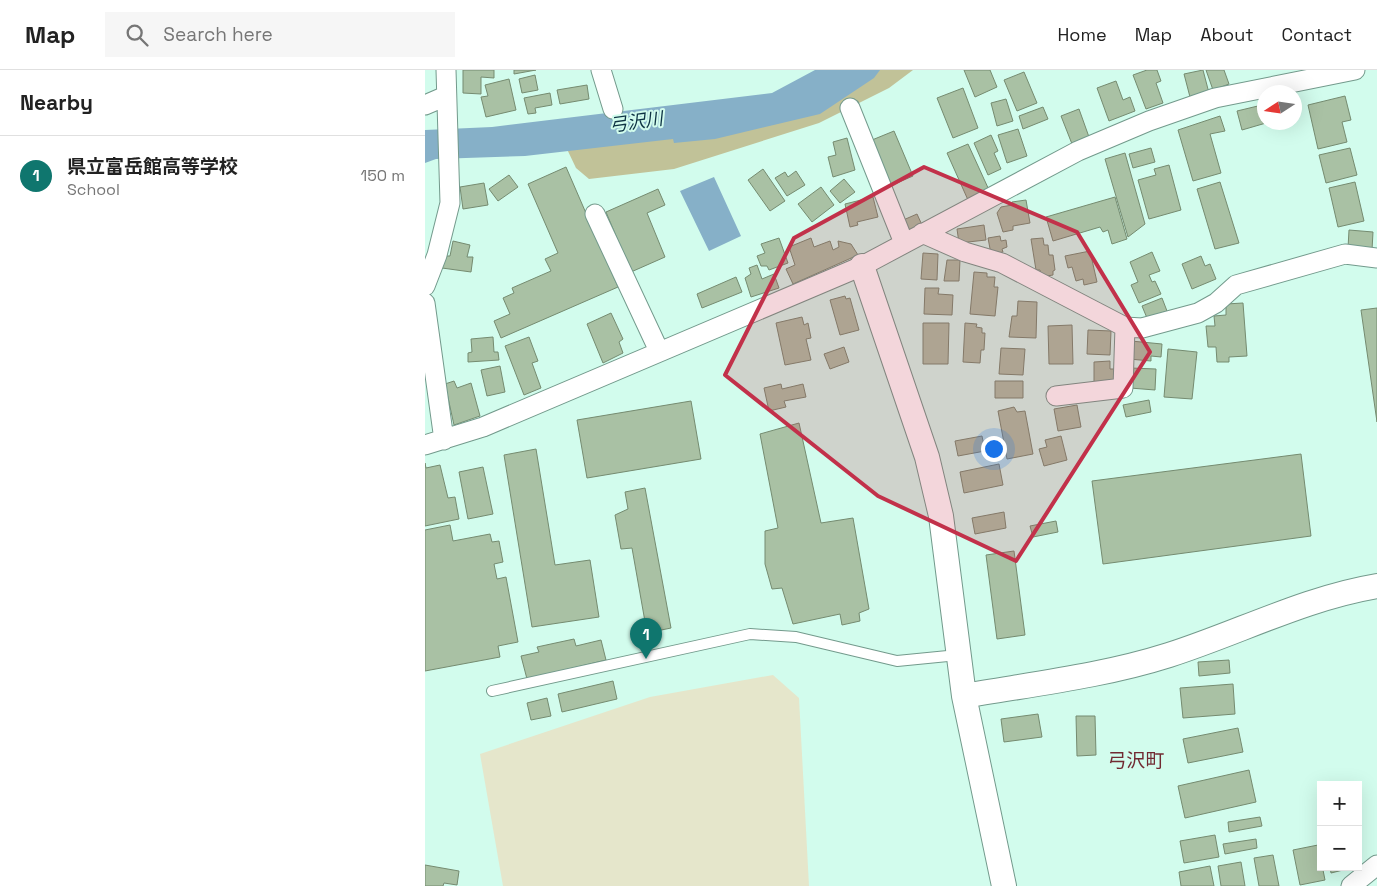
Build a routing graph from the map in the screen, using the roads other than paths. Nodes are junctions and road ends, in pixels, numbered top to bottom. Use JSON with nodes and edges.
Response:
{"nodes":[{"id":1,"x":446,"y":70,"type":"edge"},
{"id":2,"x":601,"y":70,"type":"edge"},
{"id":3,"x":1355,"y":70,"type":"edge"},
{"id":4,"x":446,"y":96,"type":"junction"},
{"id":5,"x":425,"y":105,"type":"edge"},
{"id":6,"x":850,"y":108,"type":"dead end"},
{"id":7,"x":613,"y":109,"type":"dead end"},
{"id":8,"x":595,"y":214,"type":"dead end"},
{"id":9,"x":922,"y":233,"type":"junction"},
{"id":10,"x":904,"y":243,"type":"junction"},
{"id":11,"x":431,"y":256,"type":"edge"},
{"id":12,"x":1377,"y":258,"type":"edge"},
{"id":13,"x":862,"y":266,"type":"junction"},
{"id":14,"x":425,"y":286,"type":"edge"},
{"id":15,"x":425,"y":303,"type":"edge"},
{"id":16,"x":1125,"y":327,"type":"junction"},
{"id":17,"x":659,"y":351,"type":"junction"},
{"id":18,"x":1056,"y":396,"type":"dead end"},
{"id":19,"x":444,"y":440,"type":"junction"},
{"id":20,"x":425,"y":445,"type":"edge"},
{"id":21,"x":1377,"y":586,"type":"edge"},
{"id":22,"x":958,"y":655,"type":"junction"},
{"id":23,"x":492,"y":691,"type":"dead end"},
{"id":24,"x":964,"y":696,"type":"junction"},
{"id":25,"x":1377,"y":865,"type":"edge"},
{"id":26,"x":1004,"y":886,"type":"edge"},
{"id":27,"x":1351,"y":886,"type":"edge"}],
"edges":[{"from":1,"to":4,"type":"street"},
{"from":2,"to":7,"type":"street"},
{"from":3,"to":9,"type":"street"},
{"from":4,"to":5,"type":"street"},
{"from":4,"to":11,"type":"street"},
{"from":6,"to":10,"type":"street"},
{"from":8,"to":17,"type":"street"},
{"from":9,"to":10,"type":"street"},
{"from":9,"to":16,"type":"street"},
{"from":10,"to":13,"type":"street"},
{"from":11,"to":14,"type":"street"},
{"from":12,"to":16,"type":"street"},
{"from":13,"to":17,"type":"street"},
{"from":13,"to":22,"type":"street"},
{"from":15,"to":19,"type":"street"},
{"from":16,"to":18,"type":"street"},
{"from":17,"to":19,"type":"street"},
{"from":19,"to":20,"type":"street"},
{"from":21,"to":24,"type":"street"},
{"from":22,"to":23,"type":"lane"},
{"from":22,"to":24,"type":"street"},
{"from":24,"to":26,"type":"street"},
{"from":25,"to":27,"type":"street"}]}
